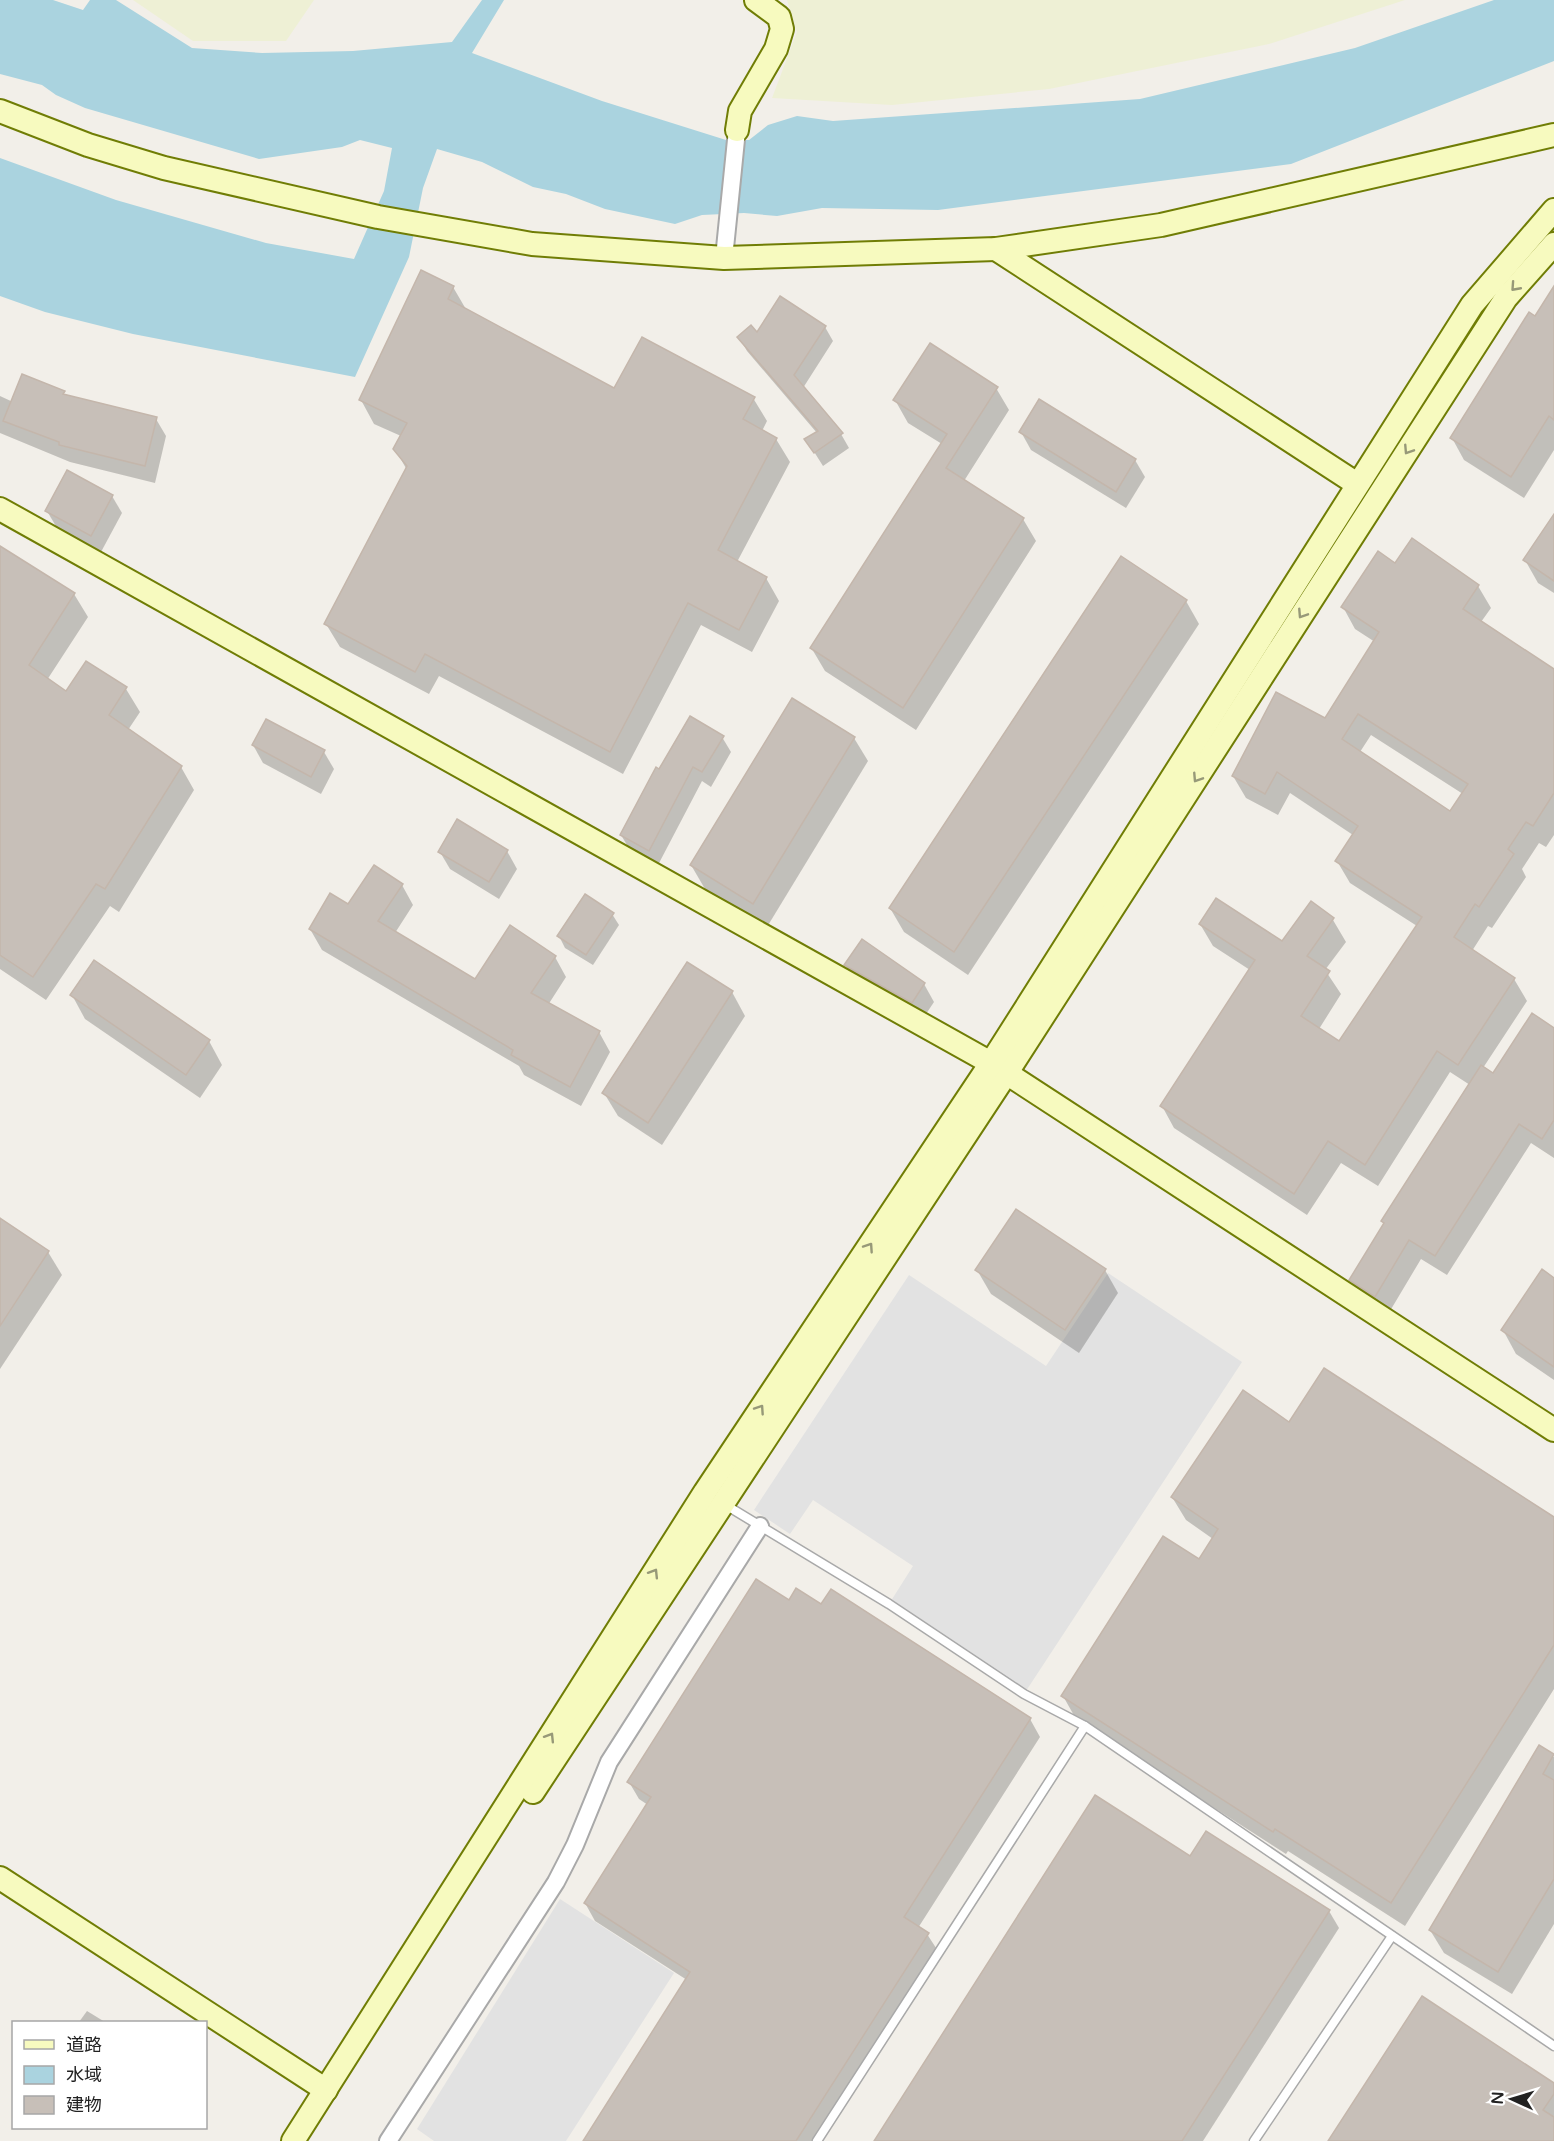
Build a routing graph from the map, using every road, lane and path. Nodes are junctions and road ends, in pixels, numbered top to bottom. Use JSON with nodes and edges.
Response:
{"nodes":[{"id":1,"x":756,"y":0,"type":"edge"},
{"id":2,"x":0,"y":111,"type":"edge"},
{"id":3,"x":737,"y":130,"type":"joint"},
{"id":4,"x":1554,"y":135,"type":"edge"},
{"id":5,"x":1554,"y":210,"type":"edge"},
{"id":6,"x":1554,"y":244,"type":"edge"},
{"id":7,"x":996,"y":249,"type":"junction"},
{"id":8,"x":724,"y":258,"type":"junction"},
{"id":9,"x":1357,"y":484,"type":"junction"},
{"id":10,"x":0,"y":509,"type":"edge"},
{"id":11,"x":999,"y":1068,"type":"junction"},
{"id":12,"x":1552,"y":1424,"type":"edge"},
{"id":13,"x":714,"y":1498,"type":"junction"},
{"id":14,"x":760,"y":1526,"type":"junction"},
{"id":15,"x":1085,"y":1726,"type":"junction"},
{"id":16,"x":0,"y":1878,"type":"edge"},
{"id":17,"x":1392,"y":1936,"type":"junction"},
{"id":18,"x":1554,"y":2046,"type":"edge"},
{"id":19,"x":326,"y":2090,"type":"junction"},
{"id":20,"x":293,"y":2141,"type":"edge"},
{"id":21,"x":306,"y":2141,"type":"edge"},
{"id":22,"x":388,"y":2141,"type":"edge"},
{"id":23,"x":817,"y":2141,"type":"edge"},
{"id":24,"x":1254,"y":2141,"type":"edge"}],
"edges":[{"from":1,"to":3,"type":"street"},
{"from":2,"to":8,"type":"street"},
{"from":3,"to":8,"type":"street"},
{"from":4,"to":7,"type":"street"},
{"from":5,"to":9,"type":"street"},
{"from":6,"to":11,"type":"street","one_way":true},
{"from":7,"to":8,"type":"street"},
{"from":7,"to":9,"type":"street"},
{"from":9,"to":11,"type":"street"},
{"from":10,"to":11,"type":"street"},
{"from":11,"to":12,"type":"street"},
{"from":11,"to":13,"type":"street"},
{"from":13,"to":14,"type":"lane"},
{"from":19,"to":13,"type":"street","one_way":true},
{"from":13,"to":21,"type":"street"},
{"from":14,"to":15,"type":"lane"},
{"from":14,"to":22,"type":"street"},
{"from":15,"to":17,"type":"lane"},
{"from":15,"to":23,"type":"lane"},
{"from":16,"to":19,"type":"street"},
{"from":17,"to":18,"type":"lane"},
{"from":17,"to":24,"type":"lane"},
{"from":19,"to":20,"type":"street"}]}
